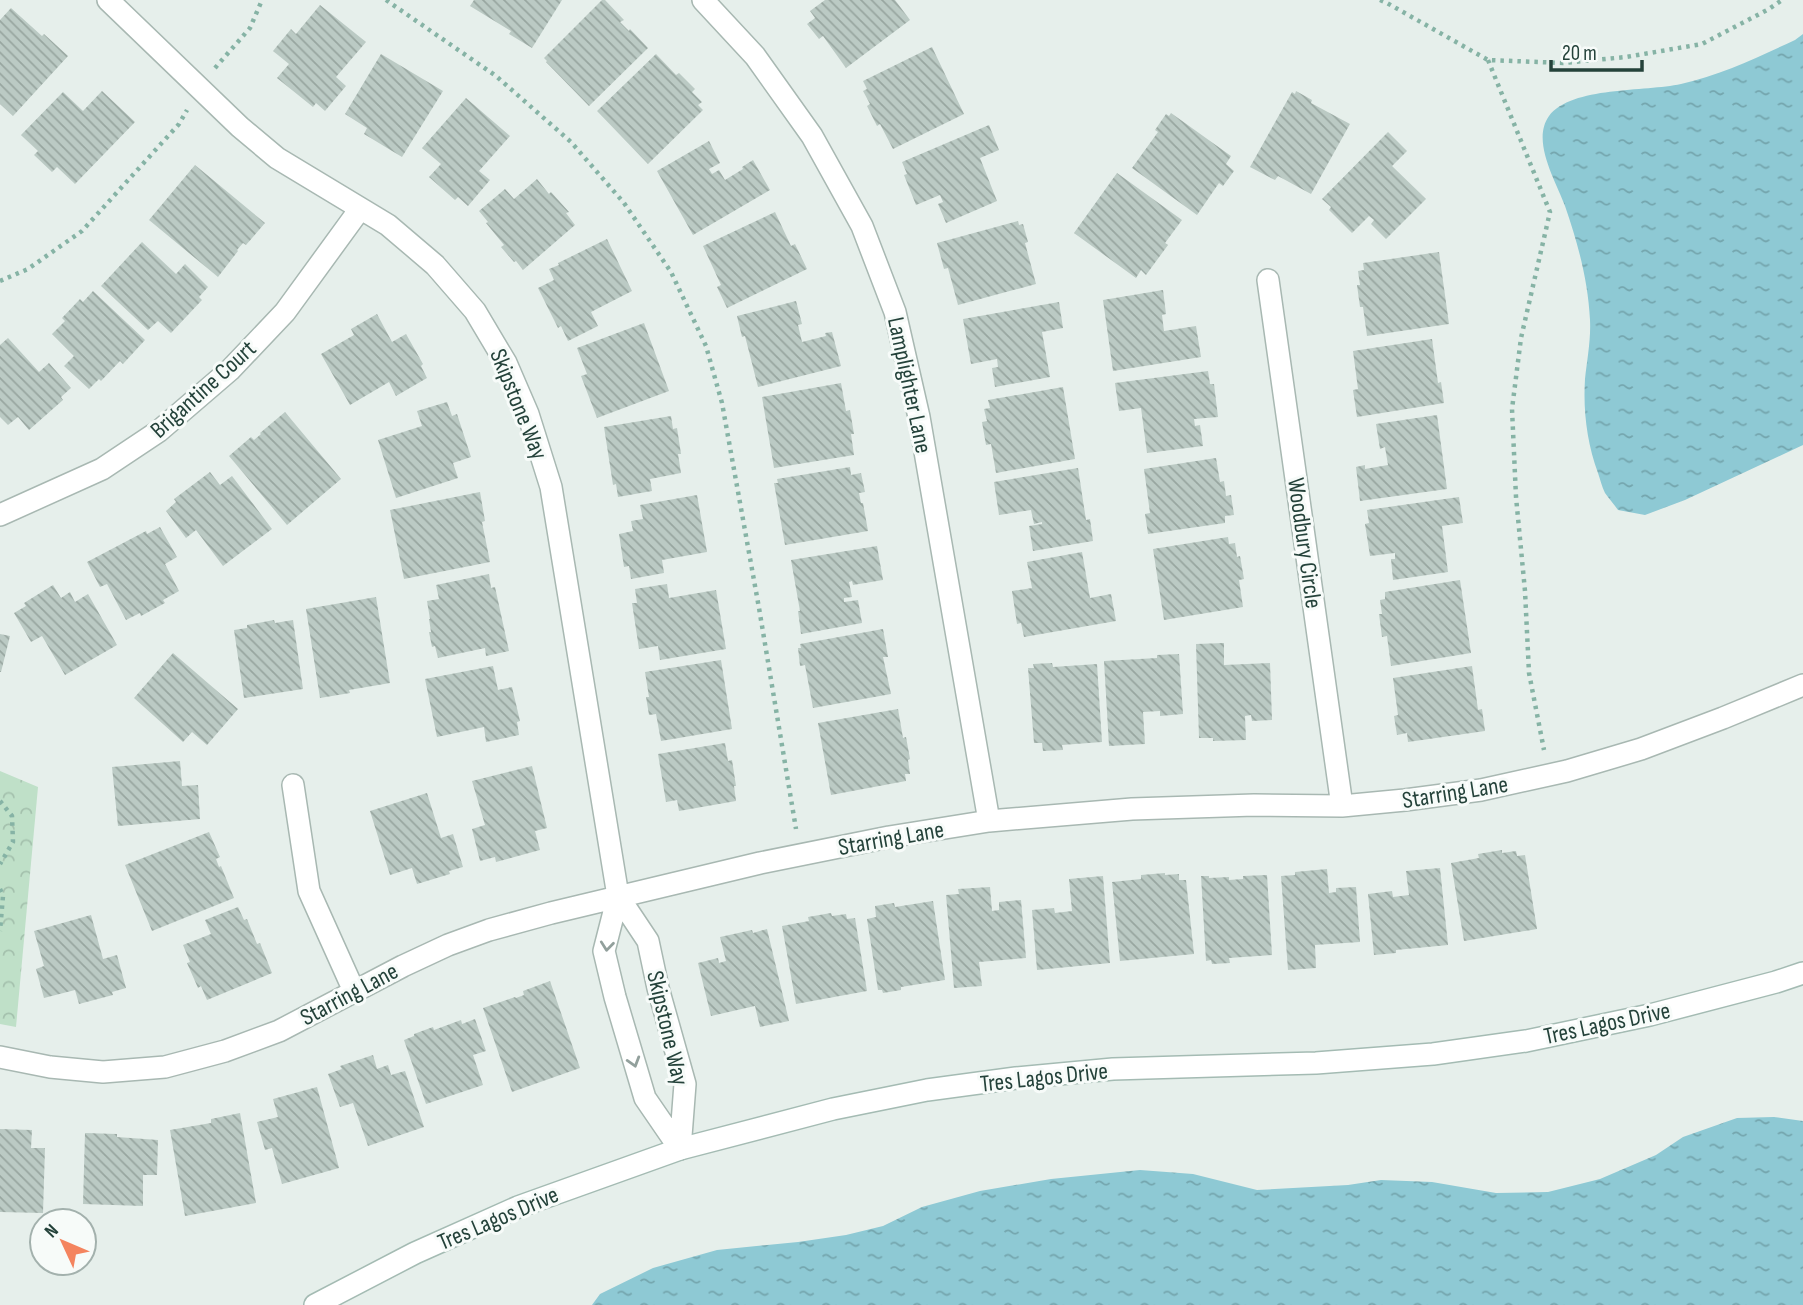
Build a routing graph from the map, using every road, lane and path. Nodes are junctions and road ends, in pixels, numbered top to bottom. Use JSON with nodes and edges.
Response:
{"nodes":[{"id":1,"x":108,"y":0,"type":"edge"},
{"id":2,"x":262,"y":0,"type":"edge"},
{"id":3,"x":386,"y":0,"type":"edge"},
{"id":4,"x":703,"y":0,"type":"edge"},
{"id":5,"x":1380,"y":0,"type":"edge"},
{"id":6,"x":1782,"y":0,"type":"edge"},
{"id":7,"x":1488,"y":60,"type":"junction"},
{"id":8,"x":201,"y":89,"type":"junction"},
{"id":9,"x":360,"y":209,"type":"junction"},
{"id":10,"x":1268,"y":280,"type":"dead end"},
{"id":11,"x":0,"y":281,"type":"edge"},
{"id":12,"x":0,"y":515,"type":"edge"},
{"id":13,"x":1803,"y":685,"type":"edge"},
{"id":14,"x":1548,"y":775,"type":"junction"},
{"id":15,"x":293,"y":785,"type":"dead end"},
{"id":16,"x":0,"y":801,"type":"edge"},
{"id":17,"x":1342,"y":806,"type":"junction"},
{"id":18,"x":989,"y":821,"type":"junction"},
{"id":19,"x":800,"y":855,"type":"junction"},
{"id":20,"x":0,"y":864,"type":"edge"},
{"id":21,"x":0,"y":889,"type":"edge"},
{"id":22,"x":618,"y":896,"type":"junction"},
{"id":23,"x":0,"y":931,"type":"edge"},
{"id":24,"x":1803,"y":973,"type":"edge"},
{"id":25,"x":354,"y":991,"type":"junction"},
{"id":26,"x":0,"y":1058,"type":"edge"},
{"id":27,"x":680,"y":1149,"type":"junction"},
{"id":28,"x":315,"y":1305,"type":"edge"}],
"edges":[{"from":1,"to":8,"type":"street","name":"Skipstone Way"},
{"from":2,"to":8,"type":"path"},
{"from":3,"to":19,"type":"path"},
{"from":4,"to":18,"type":"street","name":"Lamplighter Lane"},
{"from":5,"to":7,"type":"path"},
{"from":6,"to":7,"type":"path"},
{"from":7,"to":14,"type":"path"},
{"from":8,"to":9,"type":"street","name":"Skipstone Way"},
{"from":8,"to":11,"type":"path"},
{"from":9,"to":12,"type":"street","name":"Brigantine Court"},
{"from":9,"to":22,"type":"street","name":"Skipstone Way"},
{"from":10,"to":17,"type":"street","name":"Woodbury Circle"},
{"from":13,"to":14,"type":"street","name":"Starring Lane"},
{"from":14,"to":17,"type":"street","name":"Starring Lane"},
{"from":15,"to":25,"type":"street"},
{"from":16,"to":20,"type":"path"},
{"from":17,"to":18,"type":"street","name":"Starring Lane"},
{"from":18,"to":19,"type":"street","name":"Starring Lane"},
{"from":19,"to":22,"type":"street","name":"Starring Lane"},
{"from":21,"to":23,"type":"path"},
{"from":22,"to":25,"type":"street","name":"Starring Lane"},
{"from":22,"to":27,"type":"street","name":"Skipstone Way"},
{"from":22,"to":27,"type":"street","name":"Skipstone Way","one_way":true},
{"from":24,"to":27,"type":"street","name":"Tres Lagos Drive"},
{"from":25,"to":26,"type":"street","name":"Starring Lane"},
{"from":27,"to":28,"type":"street","name":"Tres Lagos Drive"}]}
